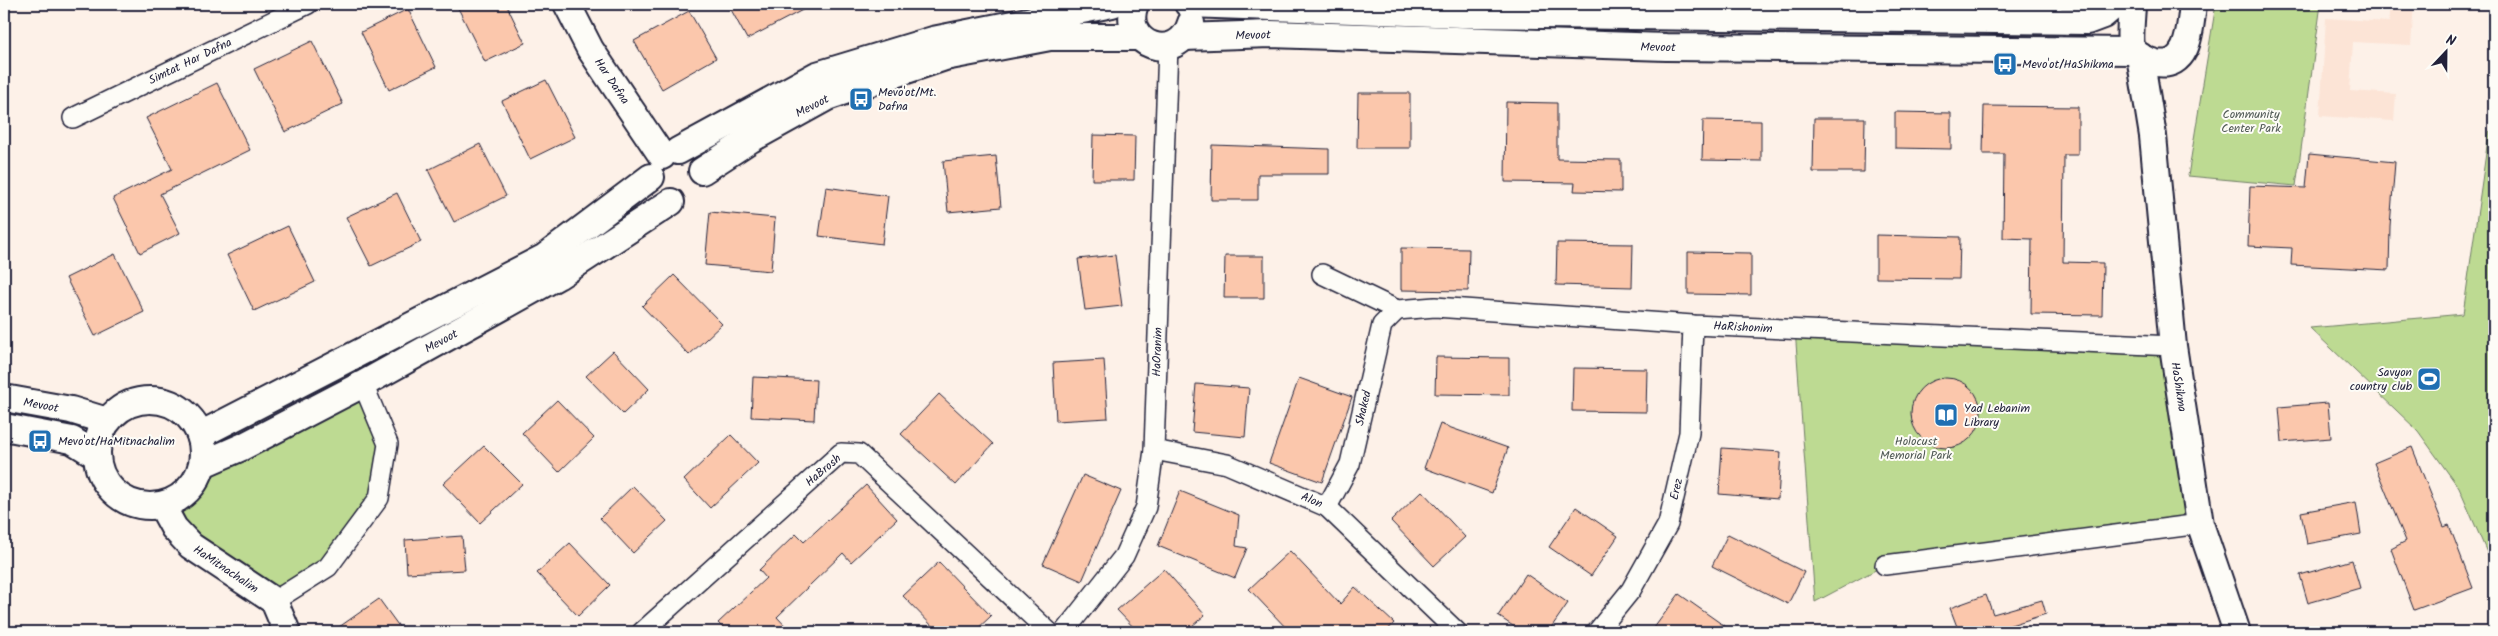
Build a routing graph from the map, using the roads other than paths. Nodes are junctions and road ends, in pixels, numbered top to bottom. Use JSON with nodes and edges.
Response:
{"nodes":[{"id":1,"x":308,"y":4,"type":"edge"},
{"id":2,"x":567,"y":4,"type":"edge"},
{"id":3,"x":1112,"y":4,"type":"edge"},
{"id":4,"x":1135,"y":4,"type":"edge"},
{"id":5,"x":1188,"y":4,"type":"edge"},
{"id":6,"x":2116,"y":4,"type":"edge"},
{"id":7,"x":2132,"y":4,"type":"edge"},
{"id":8,"x":2193,"y":4,"type":"edge"},
{"id":9,"x":1461,"y":9,"type":"edge"},
{"id":10,"x":1140,"y":37,"type":"junction"},
{"id":11,"x":1176,"y":42,"type":"junction"},
{"id":12,"x":2136,"y":53,"type":"junction"},
{"id":13,"x":2176,"y":61,"type":"junction"},
{"id":14,"x":73,"y":118,"type":"dead end"},
{"id":15,"x":2153,"y":136,"type":"junction"},
{"id":16,"x":664,"y":161,"type":"junction"},
{"id":17,"x":702,"y":171,"type":"junction"},
{"id":18,"x":671,"y":202,"type":"junction"},
{"id":19,"x":1322,"y":274,"type":"dead end"},
{"id":20,"x":1397,"y":310,"type":"junction"},
{"id":21,"x":1693,"y":325,"type":"junction"},
{"id":22,"x":2173,"y":346,"type":"junction"},
{"id":23,"x":364,"y":384,"type":"junction"},
{"id":24,"x":4,"y":398,"type":"edge"},
{"id":25,"x":107,"y":421,"type":"junction"},
{"id":26,"x":4,"y":427,"type":"edge"},
{"id":27,"x":200,"y":435,"type":"junction"},
{"id":28,"x":1154,"y":450,"type":"junction"},
{"id":29,"x":96,"y":455,"type":"junction"},
{"id":30,"x":203,"y":464,"type":"junction"},
{"id":31,"x":162,"y":506,"type":"junction"},
{"id":32,"x":1328,"y":507,"type":"junction"},
{"id":33,"x":2200,"y":524,"type":"junction"},
{"id":34,"x":1885,"y":565,"type":"dead end"},
{"id":35,"x":274,"y":601,"type":"junction"},
{"id":36,"x":287,"y":632,"type":"edge"},
{"id":37,"x":642,"y":632,"type":"edge"},
{"id":38,"x":1049,"y":632,"type":"edge"},
{"id":39,"x":1064,"y":632,"type":"edge"},
{"id":40,"x":1457,"y":632,"type":"edge"},
{"id":41,"x":1597,"y":632,"type":"edge"},
{"id":42,"x":2237,"y":632,"type":"edge"}],
"edges":[{"from":1,"to":14,"type":"street","name":"Simtat Har Dafna"},
{"from":2,"to":16,"type":"street","name":"Har Dafna"},
{"from":3,"to":16,"type":"street","name":"Mevoot"},
{"from":4,"to":10,"type":"street"},
{"from":5,"to":9,"type":"street"},
{"from":5,"to":11,"type":"street"},
{"from":6,"to":9,"type":"street"},
{"from":7,"to":12,"type":"street","name":"HaShikma"},
{"from":8,"to":13,"type":"street","name":"HaShikma"},
{"from":10,"to":11,"type":"street","name":"Mevoot"},
{"from":10,"to":17,"type":"street","name":"Mevoot"},
{"from":11,"to":12,"type":"street","name":"Mevoot"},
{"from":11,"to":28,"type":"street","name":"HaOranim"},
{"from":12,"to":13,"type":"street","name":"Mevoot"},
{"from":12,"to":15,"type":"street","name":"HaShikma"},
{"from":13,"to":15,"type":"street","name":"HaShikma"},
{"from":15,"to":22,"type":"street","name":"HaShikma"},
{"from":16,"to":17,"type":"street"},
{"from":16,"to":18,"type":"street"},
{"from":16,"to":27,"type":"street","name":"Mevoot"},
{"from":17,"to":18,"type":"street"},
{"from":18,"to":23,"type":"street","name":"Mevoot"},
{"from":19,"to":20,"type":"street"},
{"from":20,"to":21,"type":"street","name":"HaRishonim"},
{"from":20,"to":32,"type":"street","name":"Shaked"},
{"from":21,"to":22,"type":"street","name":"HaRishonim"},
{"from":21,"to":41,"type":"street","name":"Erez"},
{"from":22,"to":33,"type":"street","name":"HaShikma"},
{"from":23,"to":30,"type":"street","name":"Mevoot"},
{"from":23,"to":35,"type":"street"},
{"from":24,"to":25,"type":"street","name":"Mevoot"},
{"from":25,"to":27,"type":"street"},
{"from":25,"to":29,"type":"street"},
{"from":26,"to":29,"type":"street"},
{"from":27,"to":30,"type":"street"},
{"from":28,"to":32,"type":"street","name":"Alon"},
{"from":28,"to":39,"type":"street","name":"HaOranim"},
{"from":29,"to":31,"type":"street"},
{"from":30,"to":31,"type":"street"},
{"from":31,"to":35,"type":"street","name":"HaMitnachalim"},
{"from":32,"to":40,"type":"street","name":"Alon"},
{"from":33,"to":34,"type":"street"},
{"from":33,"to":42,"type":"street","name":"HaShikma"},
{"from":35,"to":36,"type":"street"},
{"from":37,"to":38,"type":"street","name":"HaBrosh"}]}
